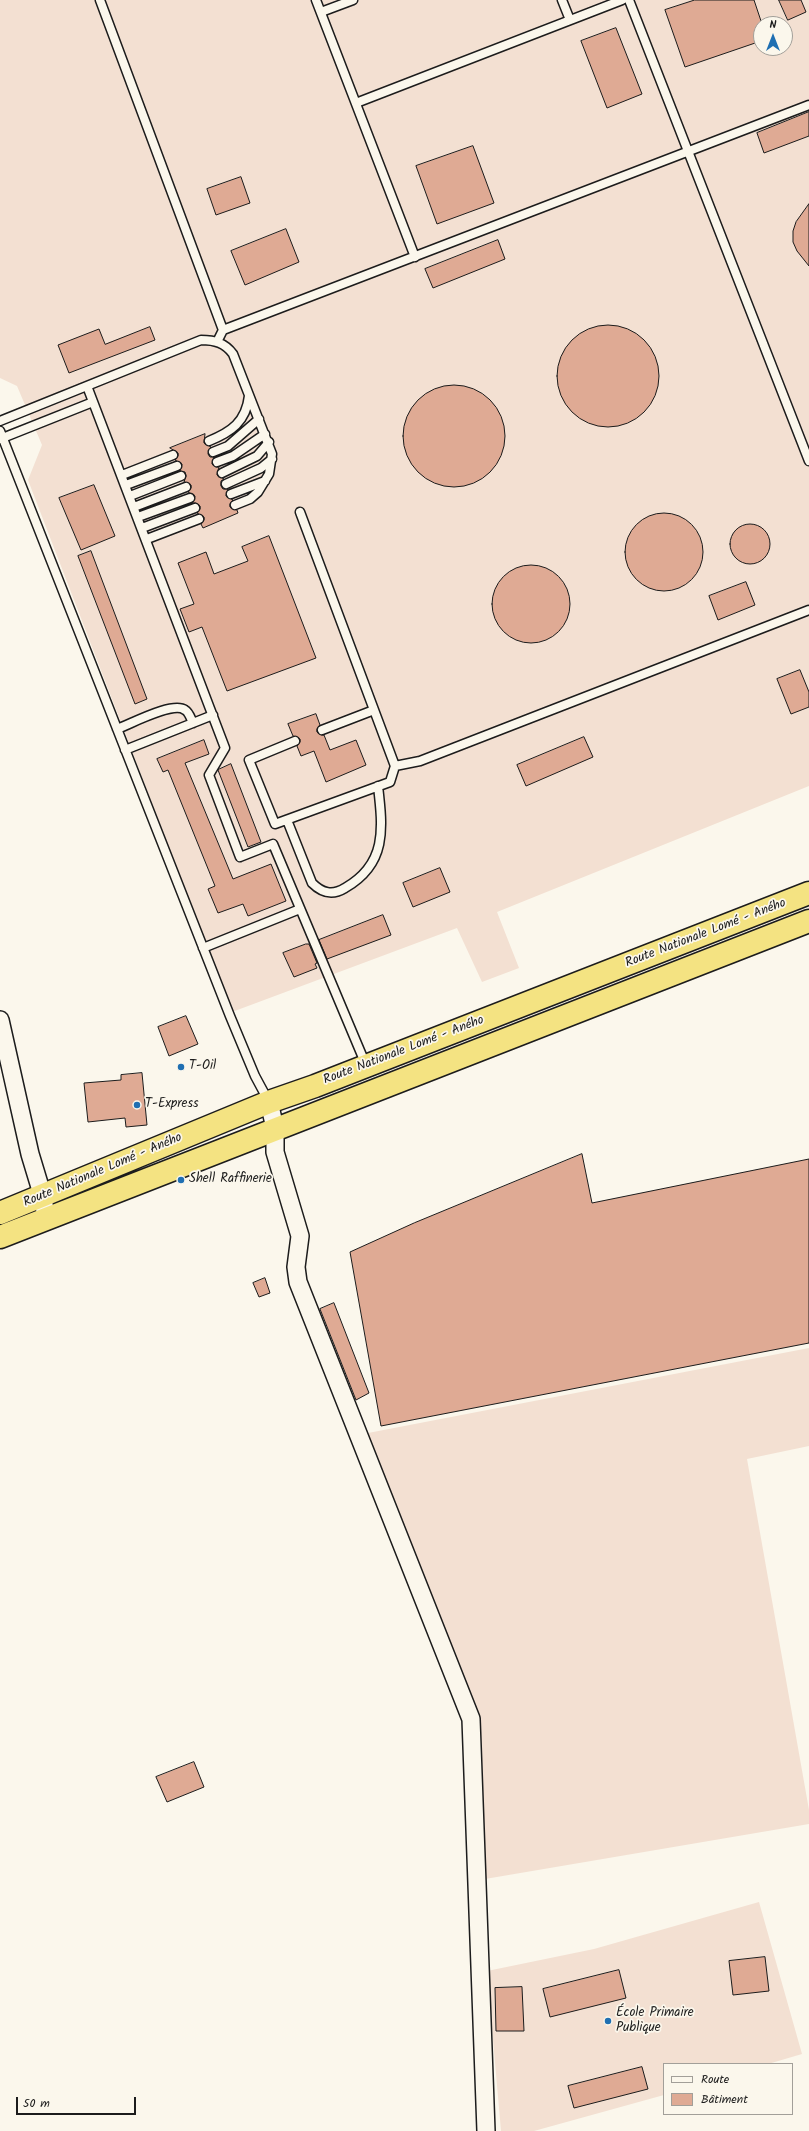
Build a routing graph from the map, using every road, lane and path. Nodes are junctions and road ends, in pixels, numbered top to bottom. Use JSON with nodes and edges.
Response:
{"nodes":[{"id":1,"x":100,"y":0,"type":"edge"},
{"id":2,"x":316,"y":0,"type":"edge"},
{"id":3,"x":353,"y":0,"type":"edge"},
{"id":4,"x":562,"y":0,"type":"edge"},
{"id":5,"x":622,"y":0,"type":"edge"},
{"id":6,"x":629,"y":0,"type":"edge"},
{"id":7,"x":321,"y":12,"type":"junction"},
{"id":8,"x":570,"y":20,"type":"junction"},
{"id":9,"x":356,"y":103,"type":"junction"},
{"id":10,"x":809,"y":105,"type":"edge"},
{"id":11,"x":688,"y":152,"type":"junction"},
{"id":12,"x":415,"y":256,"type":"junction"},
{"id":13,"x":223,"y":330,"type":"junction"},
{"id":14,"x":217,"y":342,"type":"junction"},
{"id":15,"x":87,"y":386,"type":"junction"},
{"id":16,"x":249,"y":395,"type":"junction"},
{"id":17,"x":93,"y":402,"type":"junction"},
{"id":18,"x":259,"y":419,"type":"junction"},
{"id":19,"x":0,"y":421,"type":"edge"},
{"id":20,"x":265,"y":434,"type":"junction"},
{"id":21,"x":1,"y":436,"type":"edge"},
{"id":22,"x":209,"y":441,"type":"dead end"},
{"id":23,"x":269,"y":442,"type":"junction"},
{"id":24,"x":213,"y":452,"type":"dead end"},
{"id":25,"x":173,"y":455,"type":"dead end"},
{"id":26,"x":272,"y":459,"type":"junction"},
{"id":27,"x":809,"y":460,"type":"edge"},
{"id":28,"x":217,"y":462,"type":"dead end"},
{"id":29,"x":177,"y":466,"type":"dead end"},
{"id":30,"x":222,"y":473,"type":"dead end"},
{"id":31,"x":122,"y":475,"type":"junction"},
{"id":32,"x":181,"y":476,"type":"dead end"},
{"id":33,"x":266,"y":480,"type":"junction"},
{"id":34,"x":226,"y":484,"type":"dead end"},
{"id":35,"x":126,"y":485,"type":"junction"},
{"id":36,"x":186,"y":487,"type":"dead end"},
{"id":37,"x":230,"y":494,"type":"dead end"},
{"id":38,"x":130,"y":496,"type":"junction"},
{"id":39,"x":190,"y":498,"type":"dead end"},
{"id":40,"x":235,"y":505,"type":"dead end"},
{"id":41,"x":134,"y":507,"type":"junction"},
{"id":42,"x":195,"y":508,"type":"dead end"},
{"id":43,"x":300,"y":512,"type":"dead end"},
{"id":44,"x":138,"y":518,"type":"junction"},
{"id":45,"x":199,"y":519,"type":"dead end"},
{"id":46,"x":142,"y":528,"type":"junction"},
{"id":47,"x":147,"y":539,"type":"junction"},
{"id":48,"x":809,"y":610,"type":"edge"},
{"id":49,"x":374,"y":710,"type":"junction"},
{"id":50,"x":213,"y":716,"type":"junction"},
{"id":51,"x":194,"y":723,"type":"junction"},
{"id":52,"x":117,"y":730,"type":"junction"},
{"id":53,"x":322,"y":730,"type":"dead end"},
{"id":54,"x":295,"y":741,"type":"dead end"},
{"id":55,"x":125,"y":750,"type":"junction"},
{"id":56,"x":395,"y":766,"type":"junction"},
{"id":57,"x":378,"y":786,"type":"junction"},
{"id":58,"x":287,"y":820,"type":"junction"},
{"id":59,"x":809,"y":893,"type":"edge"},
{"id":60,"x":300,"y":909,"type":"junction"},
{"id":61,"x":809,"y":921,"type":"edge"},
{"id":62,"x":203,"y":948,"type":"junction"},
{"id":63,"x":0,"y":1020,"type":"edge"},
{"id":64,"x":366,"y":1065,"type":"junction"},
{"id":65,"x":269,"y":1102,"type":"junction"},
{"id":66,"x":275,"y":1128,"type":"junction"},
{"id":67,"x":43,"y":1197,"type":"junction"},
{"id":68,"x":0,"y":1214,"type":"edge"},
{"id":69,"x":46,"y":1219,"type":"junction"},
{"id":70,"x":0,"y":1237,"type":"edge"},
{"id":71,"x":486,"y":2131,"type":"edge"}],
"edges":[{"from":1,"to":13,"type":"lane"},
{"from":2,"to":7,"type":"lane"},
{"from":3,"to":7,"type":"lane"},
{"from":4,"to":8,"type":"lane"},
{"from":5,"to":8,"type":"lane"},
{"from":6,"to":11,"type":"lane"},
{"from":7,"to":9,"type":"lane"},
{"from":8,"to":9,"type":"lane"},
{"from":9,"to":12,"type":"lane"},
{"from":10,"to":11,"type":"lane"},
{"from":11,"to":12,"type":"lane"},
{"from":11,"to":27,"type":"lane"},
{"from":12,"to":13,"type":"lane"},
{"from":13,"to":14,"type":"lane"},
{"from":14,"to":15,"type":"lane"},
{"from":14,"to":16,"type":"lane"},
{"from":15,"to":17,"type":"lane"},
{"from":15,"to":19,"type":"lane"},
{"from":16,"to":18,"type":"lane"},
{"from":16,"to":22,"type":"lane"},
{"from":17,"to":21,"type":"lane"},
{"from":17,"to":31,"type":"lane"},
{"from":18,"to":20,"type":"lane"},
{"from":18,"to":24,"type":"lane"},
{"from":20,"to":23,"type":"lane"},
{"from":20,"to":28,"type":"lane"},
{"from":21,"to":52,"type":"lane"},
{"from":23,"to":26,"type":"lane"},
{"from":23,"to":30,"type":"lane"},
{"from":25,"to":31,"type":"lane"},
{"from":26,"to":33,"type":"lane"},
{"from":26,"to":34,"type":"lane"},
{"from":29,"to":35,"type":"lane"},
{"from":31,"to":35,"type":"lane"},
{"from":32,"to":38,"type":"lane"},
{"from":33,"to":37,"type":"lane"},
{"from":33,"to":40,"type":"lane"},
{"from":35,"to":38,"type":"lane"},
{"from":36,"to":41,"type":"lane"},
{"from":38,"to":41,"type":"lane"},
{"from":39,"to":44,"type":"lane"},
{"from":41,"to":44,"type":"lane"},
{"from":42,"to":46,"type":"lane"},
{"from":43,"to":49,"type":"lane"},
{"from":44,"to":46,"type":"lane"},
{"from":45,"to":47,"type":"lane"},
{"from":46,"to":47,"type":"lane"},
{"from":47,"to":50,"type":"lane"},
{"from":48,"to":56,"type":"lane"},
{"from":49,"to":53,"type":"lane"},
{"from":49,"to":56,"type":"lane"},
{"from":50,"to":51,"type":"lane"},
{"from":50,"to":60,"type":"lane"},
{"from":51,"to":52,"type":"lane"},
{"from":51,"to":55,"type":"lane"},
{"from":52,"to":55,"type":"lane"},
{"from":54,"to":58,"type":"lane"},
{"from":55,"to":62,"type":"lane"},
{"from":56,"to":57,"type":"lane"},
{"from":57,"to":58,"type":"lane"},
{"from":57,"to":58,"type":"lane"},
{"from":59,"to":64,"type":"highway","name":"Route Nationale Lomé - Aného"},
{"from":60,"to":62,"type":"lane"},
{"from":60,"to":64,"type":"lane"},
{"from":61,"to":66,"type":"highway","name":"Route Nationale Lomé - Aného"},
{"from":62,"to":65,"type":"lane"},
{"from":63,"to":67,"type":"street"},
{"from":64,"to":65,"type":"highway","name":"Route Nationale Lomé - Aného"},
{"from":65,"to":66,"type":"street"},
{"from":65,"to":67,"type":"highway","name":"Route Nationale Lomé - Aného"},
{"from":66,"to":69,"type":"highway","name":"Route Nationale Lomé - Aného"},
{"from":66,"to":71,"type":"street"},
{"from":67,"to":68,"type":"highway","name":"Route Nationale Lomé - Aného"},
{"from":67,"to":69,"type":"street"},
{"from":69,"to":70,"type":"highway","name":"Route Nationale Lomé - Aného"}]}
